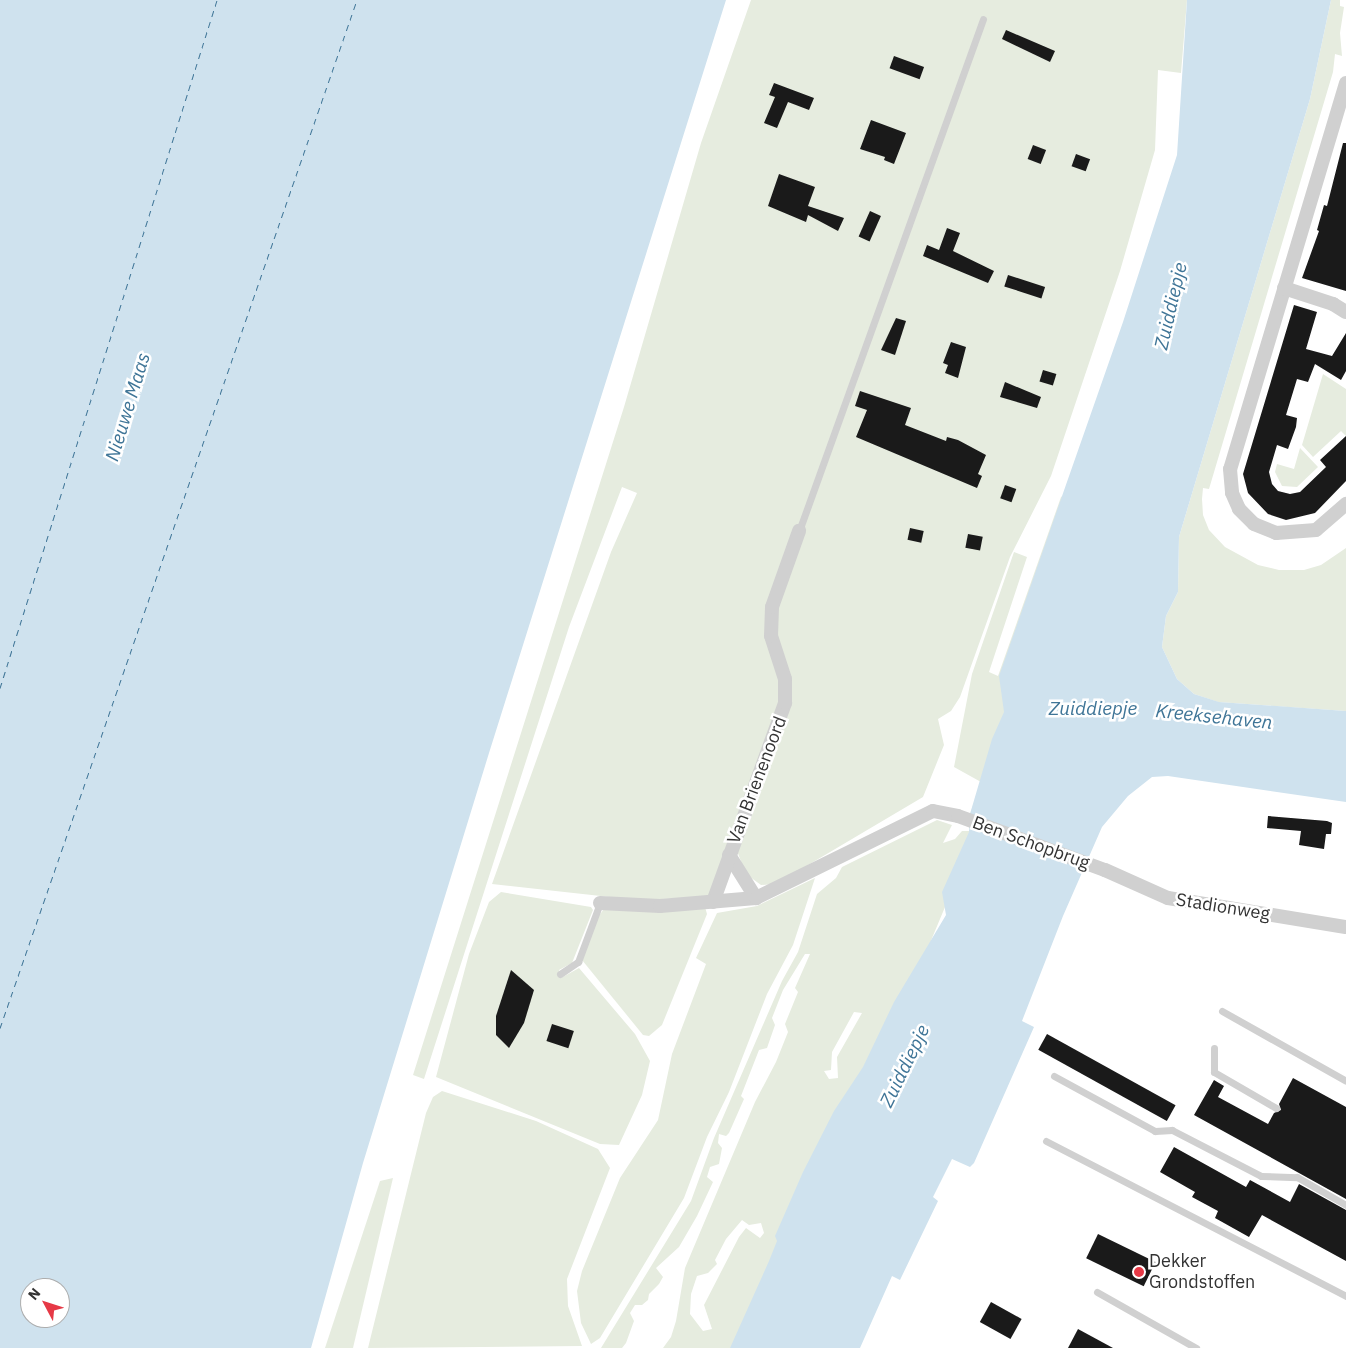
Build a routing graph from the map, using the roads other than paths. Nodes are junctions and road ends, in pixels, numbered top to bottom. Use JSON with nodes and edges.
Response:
{"nodes":[{"id":1,"x":983,"y":18,"type":"dead end"},
{"id":2,"x":1346,"y":83,"type":"edge"},
{"id":3,"x":1284,"y":288,"type":"junction"},
{"id":4,"x":1346,"y":312,"type":"edge"},
{"id":5,"x":1346,"y":504,"type":"edge"},
{"id":6,"x":799,"y":531,"type":"joint"},
{"id":7,"x":729,"y":855,"type":"junction"},
{"id":8,"x":1105,"y":870,"type":"joint"},
{"id":9,"x":756,"y":898,"type":"junction"},
{"id":10,"x":713,"y":902,"type":"junction"},
{"id":11,"x":600,"y":904,"type":"joint"},
{"id":12,"x":1346,"y":927,"type":"edge"},
{"id":13,"x":560,"y":974,"type":"dead end"},
{"id":14,"x":1222,"y":1011,"type":"dead end"},
{"id":15,"x":1214,"y":1048,"type":"dead end"},
{"id":16,"x":1054,"y":1076,"type":"dead end"},
{"id":17,"x":1346,"y":1081,"type":"edge"},
{"id":18,"x":1276,"y":1108,"type":"dead end"},
{"id":19,"x":1046,"y":1141,"type":"dead end"},
{"id":20,"x":1346,"y":1205,"type":"edge"},
{"id":21,"x":1096,"y":1292,"type":"dead end"},
{"id":22,"x":1346,"y":1296,"type":"edge"},
{"id":23,"x":1196,"y":1348,"type":"edge"}],
"edges":[{"from":1,"to":6,"type":"lane"},
{"from":2,"to":3,"type":"street"},
{"from":3,"to":4,"type":"street"},
{"from":3,"to":5,"type":"street"},
{"from":6,"to":7,"type":"street","name":"Van Brienenoord"},
{"from":7,"to":9,"type":"street","name":"Van Brienenoord"},
{"from":7,"to":10,"type":"street","name":"Van Brienenoord"},
{"from":8,"to":9,"type":"street","name":"Ben Schopbrug"},
{"from":8,"to":12,"type":"street","name":"Stadionweg"},
{"from":9,"to":10,"type":"street"},
{"from":10,"to":11,"type":"street"},
{"from":11,"to":13,"type":"lane"},
{"from":14,"to":17,"type":"lane"},
{"from":15,"to":18,"type":"lane"},
{"from":16,"to":20,"type":"lane"},
{"from":19,"to":22,"type":"lane"},
{"from":21,"to":23,"type":"lane"}]}
